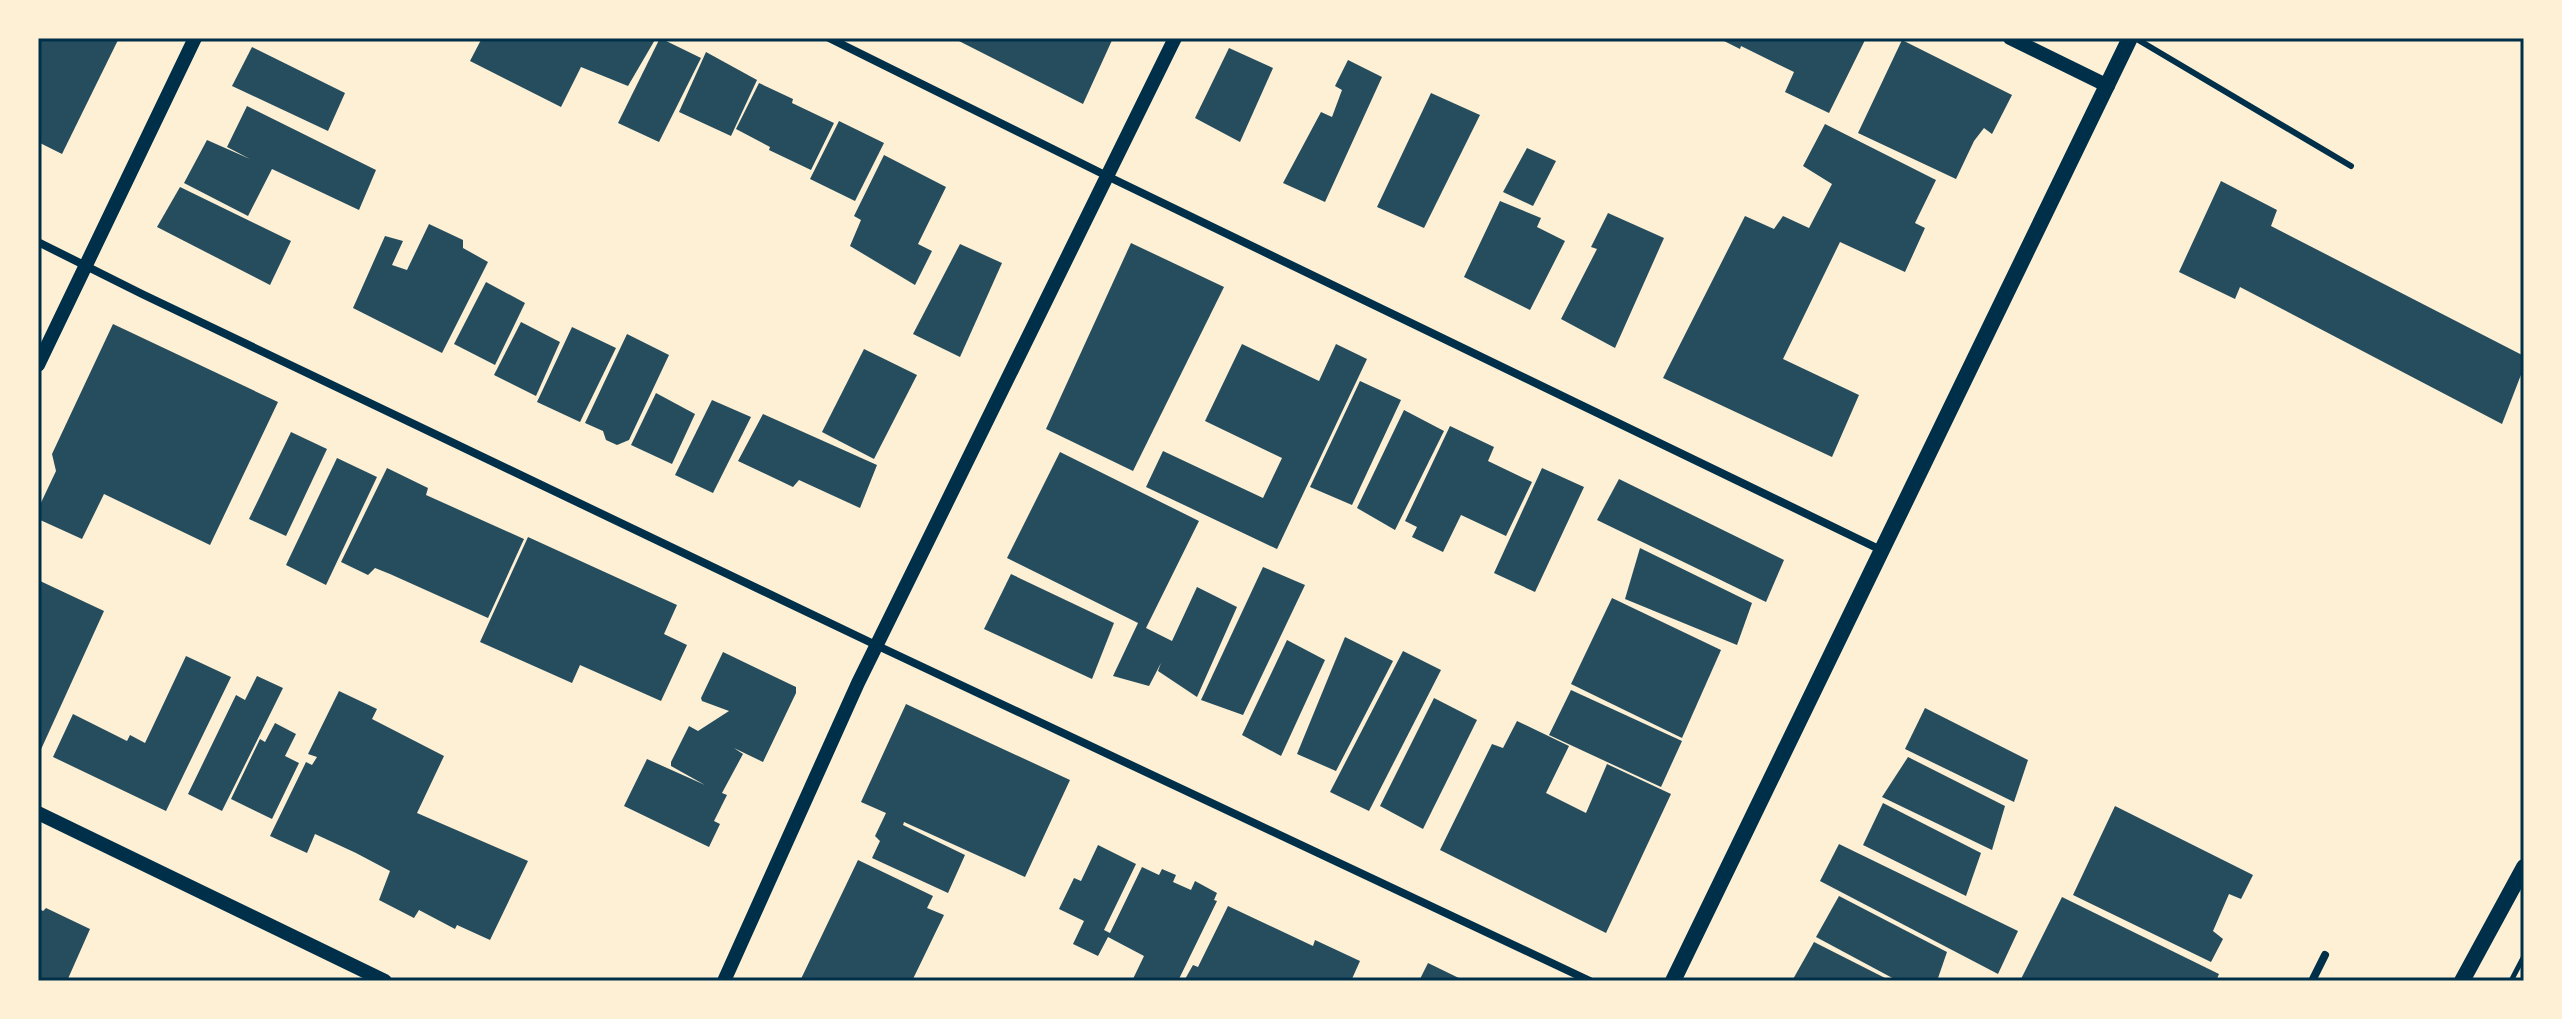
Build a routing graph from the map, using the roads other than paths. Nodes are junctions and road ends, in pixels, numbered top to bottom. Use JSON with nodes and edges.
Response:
{"nodes":[{"id":1,"x":195,"y":38,"type":"edge"},
{"id":2,"x":829,"y":38,"type":"edge"},
{"id":3,"x":1175,"y":38,"type":"edge"},
{"id":4,"x":2010,"y":38,"type":"edge"},
{"id":5,"x":2133,"y":38,"type":"edge"},
{"id":6,"x":2108,"y":86,"type":"junction"},
{"id":7,"x":2351,"y":166,"type":"dead end"},
{"id":8,"x":1107,"y":176,"type":"junction"},
{"id":9,"x":38,"y":242,"type":"edge"},
{"id":10,"x":85,"y":266,"type":"junction"},
{"id":11,"x":38,"y":365,"type":"edge"},
{"id":12,"x":1881,"y":550,"type":"junction"},
{"id":13,"x":878,"y":646,"type":"junction"},
{"id":14,"x":38,"y":813,"type":"edge"},
{"id":15,"x":2524,"y":867,"type":"edge"},
{"id":16,"x":2325,"y":955,"type":"dead end"},
{"id":17,"x":385,"y":981,"type":"edge"},
{"id":18,"x":724,"y":981,"type":"edge"},
{"id":19,"x":1590,"y":981,"type":"edge"},
{"id":20,"x":1673,"y":981,"type":"edge"},
{"id":21,"x":2312,"y":981,"type":"edge"},
{"id":22,"x":2462,"y":981,"type":"edge"}],
"edges":[{"from":1,"to":10,"type":"street"},
{"from":2,"to":8,"type":"street"},
{"from":3,"to":8,"type":"street"},
{"from":4,"to":6,"type":"street"},
{"from":5,"to":6,"type":"main road"},
{"from":5,"to":7,"type":"lane"},
{"from":6,"to":12,"type":"main road"},
{"from":8,"to":12,"type":"street"},
{"from":8,"to":13,"type":"street"},
{"from":9,"to":10,"type":"street"},
{"from":10,"to":11,"type":"street"},
{"from":10,"to":13,"type":"street"},
{"from":12,"to":20,"type":"main road"},
{"from":13,"to":18,"type":"street"},
{"from":13,"to":19,"type":"street"},
{"from":14,"to":17,"type":"street"},
{"from":15,"to":22,"type":"main road"},
{"from":16,"to":21,"type":"street"}]}
